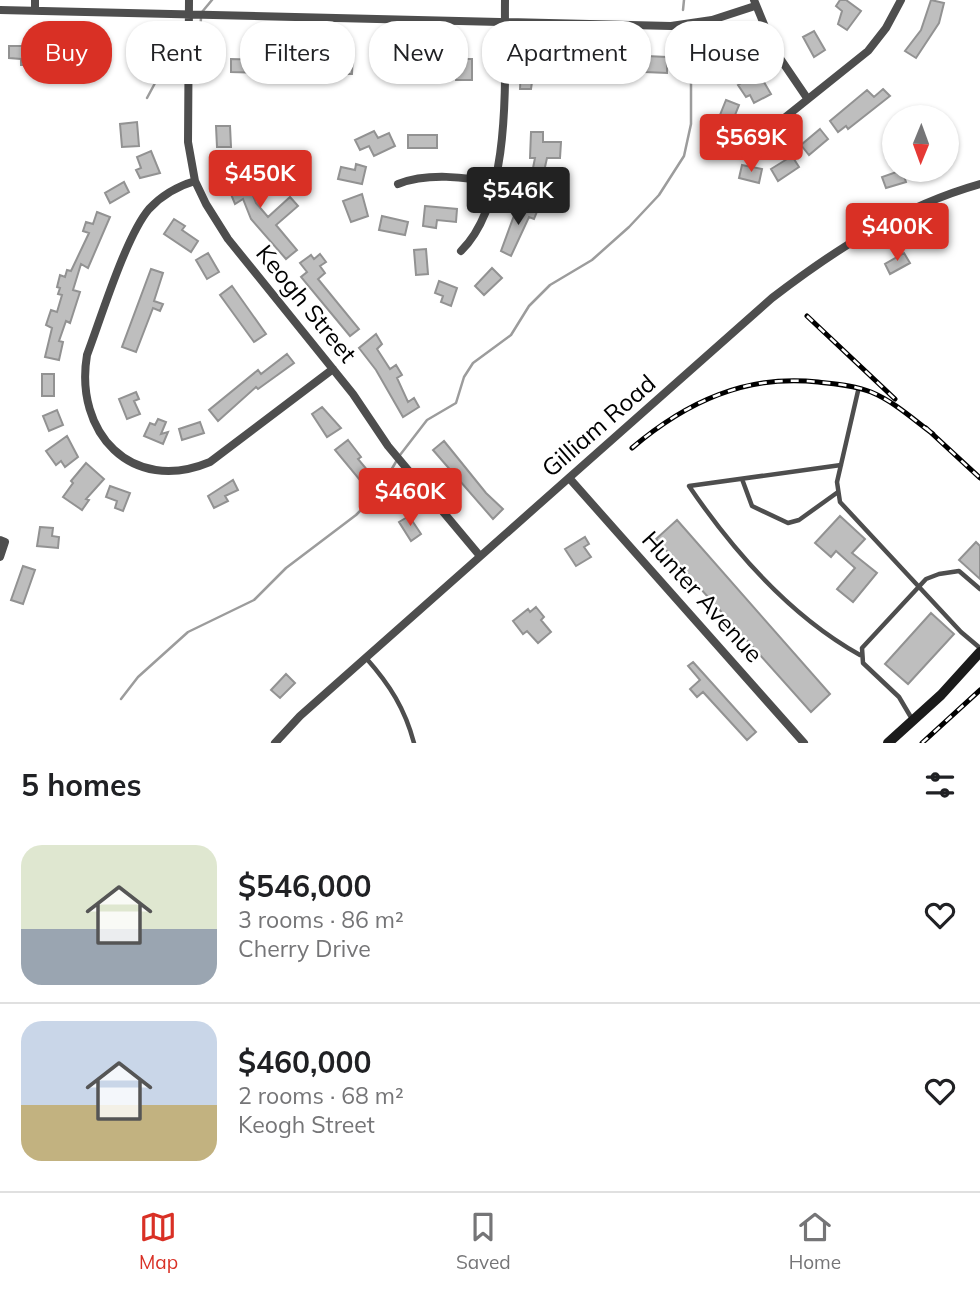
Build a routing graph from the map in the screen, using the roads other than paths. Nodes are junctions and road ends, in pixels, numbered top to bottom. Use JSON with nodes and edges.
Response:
{"nodes":[{"id":1,"x":35,"y":0,"type":"edge"},
{"id":2,"x":189,"y":0,"type":"edge"},
{"id":3,"x":505,"y":0,"type":"edge"},
{"id":4,"x":901,"y":0,"type":"edge"},
{"id":5,"x":755,"y":3,"type":"edge"},
{"id":6,"x":0,"y":10,"type":"edge"},
{"id":7,"x":35,"y":11,"type":"junction"},
{"id":8,"x":189,"y":14,"type":"junction"},
{"id":9,"x":505,"y":21,"type":"joint"},
{"id":10,"x":651,"y":25,"type":"edge"},
{"id":11,"x":503,"y":84,"type":"edge"},
{"id":12,"x":807,"y":98,"type":"junction"},
{"id":13,"x":762,"y":136,"type":"dead end"},
{"id":14,"x":195,"y":181,"type":"junction"},
{"id":15,"x":398,"y":184,"type":"dead end"},
{"id":16,"x":495,"y":184,"type":"junction"},
{"id":17,"x":980,"y":184,"type":"edge"},
{"id":18,"x":461,"y":251,"type":"dead end"},
{"id":19,"x":333,"y":369,"type":"junction"},
{"id":20,"x":858,"y":391,"type":"dead end"},
{"id":21,"x":841,"y":466,"type":"junction"},
{"id":22,"x":742,"y":479,"type":"junction"},
{"id":23,"x":569,"y":480,"type":"junction"},
{"id":24,"x":838,"y":492,"type":"junction"},
{"id":25,"x":2,"y":541,"type":"edge"},
{"id":26,"x":480,"y":556,"type":"junction"},
{"id":27,"x":0,"y":557,"type":"edge"},
{"id":28,"x":919,"y":587,"type":"junction"},
{"id":29,"x":980,"y":589,"type":"edge"},
{"id":30,"x":980,"y":650,"type":"edge"},
{"id":31,"x":860,"y":655,"type":"junction"},
{"id":32,"x":366,"y":658,"type":"junction"},
{"id":33,"x":914,"y":721,"type":"junction"},
{"id":34,"x":275,"y":743,"type":"edge"},
{"id":35,"x":414,"y":743,"type":"edge"},
{"id":36,"x":804,"y":743,"type":"edge"},
{"id":37,"x":888,"y":743,"type":"edge"}],
"edges":[{"from":1,"to":7,"type":"street"},
{"from":2,"to":8,"type":"street","name":"Keogh Street"},
{"from":3,"to":9,"type":"street"},
{"from":4,"to":12,"type":"street"},
{"from":5,"to":10,"type":"street"},
{"from":5,"to":12,"type":"street"},
{"from":6,"to":7,"type":"street"},
{"from":7,"to":8,"type":"street"},
{"from":8,"to":9,"type":"street"},
{"from":8,"to":14,"type":"street","name":"Keogh Street"},
{"from":11,"to":16,"type":"street"},
{"from":12,"to":13,"type":"street"},
{"from":14,"to":19,"type":"street","name":"Keogh Street"},
{"from":14,"to":19,"type":"street"},
{"from":15,"to":16,"type":"street"},
{"from":16,"to":18,"type":"street"},
{"from":17,"to":23,"type":"street","name":"Gilliam Road"},
{"from":19,"to":26,"type":"street","name":"Keogh Street"},
{"from":20,"to":21,"type":"lane"},
{"from":21,"to":22,"type":"lane"},
{"from":21,"to":24,"type":"lane"},
{"from":22,"to":24,"type":"lane"},
{"from":22,"to":31,"type":"lane"},
{"from":23,"to":26,"type":"street","name":"Gilliam Road"},
{"from":23,"to":36,"type":"street","name":"Hunter Avenue"},
{"from":24,"to":28,"type":"lane"},
{"from":25,"to":27,"type":"street"},
{"from":26,"to":32,"type":"street","name":"Gilliam Road"},
{"from":28,"to":29,"type":"lane"},
{"from":28,"to":30,"type":"lane"},
{"from":28,"to":31,"type":"lane"},
{"from":30,"to":33,"type":"street"},
{"from":31,"to":33,"type":"lane"},
{"from":32,"to":34,"type":"street","name":"Gilliam Road"},
{"from":32,"to":35,"type":"lane"},
{"from":33,"to":37,"type":"street"}]}
